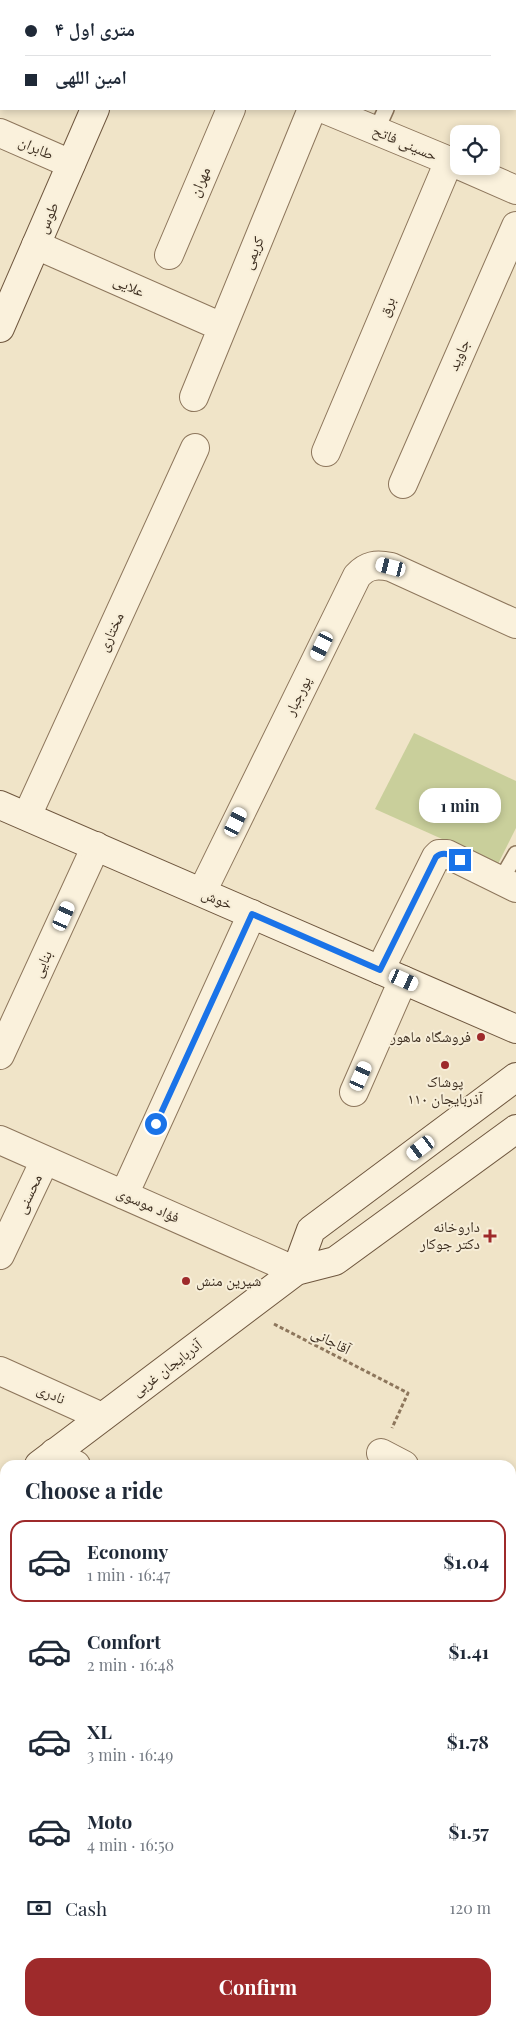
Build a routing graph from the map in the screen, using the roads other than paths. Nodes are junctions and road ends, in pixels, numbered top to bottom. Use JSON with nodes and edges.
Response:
{"nodes":[{"id":1,"x":95,"y":110,"type":"edge"},
{"id":2,"x":231,"y":110,"type":"edge"},
{"id":3,"x":312,"y":110,"type":"edge"},
{"id":4,"x":329,"y":110,"type":"edge"},
{"id":5,"x":381,"y":120,"type":"edge"},
{"id":6,"x":0,"y":133,"type":"edge"},
{"id":7,"x":450,"y":160,"type":"edge"},
{"id":8,"x":71,"y":164,"type":"junction"},
{"id":9,"x":451,"y":175,"type":"edge"},
{"id":10,"x":481,"y":175,"type":"edge"},
{"id":11,"x":516,"y":190,"type":"edge"},
{"id":12,"x":516,"y":226,"type":"edge"},
{"id":13,"x":36,"y":245,"type":"junction"},
{"id":14,"x":169,"y":256,"type":"dead end"},
{"id":15,"x":1,"y":321,"type":"edge"},
{"id":16,"x":222,"y":327,"type":"junction"},
{"id":17,"x":194,"y":396,"type":"dead end"},
{"id":18,"x":195,"y":448,"type":"dead end"},
{"id":19,"x":326,"y":452,"type":"dead end"},
{"id":20,"x":403,"y":484,"type":"dead end"},
{"id":21,"x":516,"y":624,"type":"edge"},
{"id":22,"x":0,"y":805,"type":"edge"},
{"id":23,"x":26,"y":816,"type":"junction"},
{"id":24,"x":96,"y":846,"type":"junction"},
{"id":25,"x":516,"y":854,"type":"edge"},
{"id":26,"x":509,"y":884,"type":"edge"},
{"id":27,"x":202,"y":892,"type":"junction"},
{"id":28,"x":252,"y":914,"type":"junction"},
{"id":29,"x":392,"y":975,"type":"junction"},
{"id":30,"x":516,"y":1029,"type":"edge"},
{"id":31,"x":0,"y":1055,"type":"edge"},
{"id":32,"x":516,"y":1077,"type":"edge"},
{"id":33,"x":354,"y":1092,"type":"dead end"},
{"id":34,"x":516,"y":1129,"type":"edge"},
{"id":35,"x":0,"y":1140,"type":"edge"},
{"id":36,"x":45,"y":1160,"type":"junction"},
{"id":37,"x":124,"y":1195,"type":"junction"},
{"id":38,"x":0,"y":1255,"type":"edge"},
{"id":39,"x":296,"y":1271,"type":"junction"},
{"id":40,"x":0,"y":1371,"type":"edge"},
{"id":41,"x":102,"y":1417,"type":"junction"},
{"id":42,"x":57,"y":1460,"type":"edge"}],
"edges":[{"from":1,"to":8,"type":"street","name":"طوس"},
{"from":2,"to":14,"type":"street","name":"مهران"},
{"from":3,"to":16,"type":"street","name":"کریمی"},
{"from":4,"to":5,"type":"street","name":"حسینی فاتح"},
{"from":5,"to":7,"type":"street","name":"حسینی فاتح"},
{"from":6,"to":8,"type":"street","name":"طابران"},
{"from":8,"to":13,"type":"street","name":"طوس"},
{"from":9,"to":19,"type":"street","name":"برق"},
{"from":10,"to":11,"type":"street","name":"حسینی فاتح"},
{"from":12,"to":20,"type":"street","name":"جاوید"},
{"from":13,"to":15,"type":"street","name":"طوس"},
{"from":13,"to":16,"type":"street","name":"علایی"},
{"from":16,"to":17,"type":"street","name":"کریمی"},
{"from":18,"to":23,"type":"street","name":"مختاری"},
{"from":21,"to":27,"type":"street","name":"پورجبار"},
{"from":22,"to":23,"type":"street","name":"خوش"},
{"from":23,"to":24,"type":"street","name":"خوش"},
{"from":24,"to":27,"type":"street","name":"خوش"},
{"from":24,"to":31,"type":"street","name":"بنایی"},
{"from":25,"to":26,"type":"lane"},
{"from":26,"to":29,"type":"street"},
{"from":27,"to":28,"type":"street","name":"خوش"},
{"from":28,"to":29,"type":"street","name":"خوش"},
{"from":28,"to":37,"type":"street"},
{"from":29,"to":30,"type":"street","name":"خوش"},
{"from":29,"to":33,"type":"street"},
{"from":32,"to":39,"type":"street"},
{"from":34,"to":39,"type":"street","name":"آذربایجان غربی"},
{"from":35,"to":36,"type":"street","name":"فؤاد موسوی"},
{"from":36,"to":37,"type":"street","name":"فؤاد موسوی"},
{"from":36,"to":38,"type":"street","name":"محسنی"},
{"from":37,"to":39,"type":"street","name":"فؤاد موسوی"},
{"from":39,"to":41,"type":"street","name":"آذربایجان غربی"},
{"from":40,"to":41,"type":"street","name":"نادری"},
{"from":41,"to":42,"type":"street","name":"آذربایجان غربی"}]}
